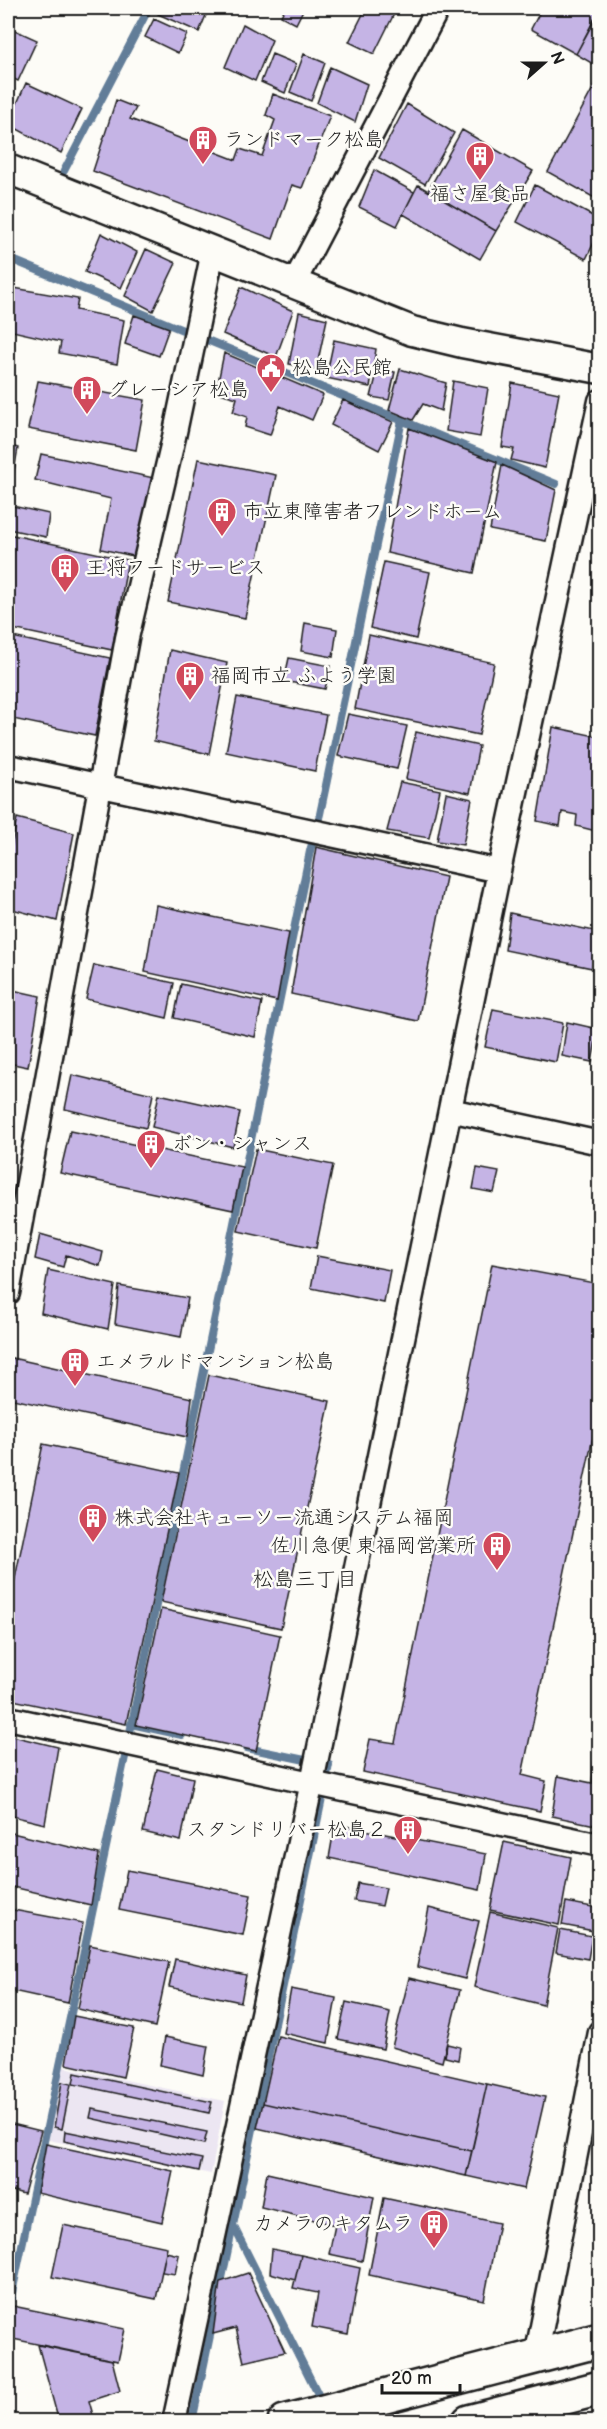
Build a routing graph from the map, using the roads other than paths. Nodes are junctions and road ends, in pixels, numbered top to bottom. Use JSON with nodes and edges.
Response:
{"nodes":[{"id":1,"x":438,"y":8,"type":"edge"},
{"id":2,"x":8,"y":169,"type":"edge"},
{"id":3,"x":213,"y":251,"type":"junction"},
{"id":4,"x":294,"y":283,"type":"junction"},
{"id":5,"x":600,"y":369,"type":"edge"},
{"id":6,"x":600,"y":401,"type":"edge"},
{"id":7,"x":8,"y":766,"type":"edge"},
{"id":8,"x":100,"y":786,"type":"junction"},
{"id":9,"x":500,"y":871,"type":"junction"},
{"id":10,"x":450,"y":1110,"type":"junction"},
{"id":11,"x":600,"y":1143,"type":"edge"},
{"id":12,"x":8,"y":1293,"type":"edge"},
{"id":13,"x":8,"y":1718,"type":"edge"},
{"id":14,"x":312,"y":1782,"type":"junction"},
{"id":15,"x":600,"y":1845,"type":"edge"},
{"id":16,"x":600,"y":2032,"type":"edge"},
{"id":17,"x":600,"y":2340,"type":"edge"},
{"id":18,"x":536,"y":2357,"type":"junction"},
{"id":19,"x":600,"y":2388,"type":"edge"},
{"id":20,"x":518,"y":2415,"type":"edge"},
{"id":21,"x":174,"y":2421,"type":"edge"},
{"id":22,"x":285,"y":2421,"type":"edge"},
{"id":23,"x":469,"y":2421,"type":"edge"}],
"edges":[{"from":1,"to":4,"type":"street"},
{"from":2,"to":3,"type":"street"},
{"from":3,"to":4,"type":"street"},
{"from":3,"to":8,"type":"street"},
{"from":4,"to":5,"type":"street"},
{"from":6,"to":9,"type":"street"},
{"from":7,"to":8,"type":"street"},
{"from":8,"to":9,"type":"street"},
{"from":8,"to":12,"type":"street"},
{"from":9,"to":10,"type":"street"},
{"from":10,"to":11,"type":"street"},
{"from":10,"to":14,"type":"street"},
{"from":13,"to":14,"type":"street"},
{"from":14,"to":15,"type":"street"},
{"from":14,"to":21,"type":"street"},
{"from":16,"to":18,"type":"street"},
{"from":17,"to":18,"type":"highway"},
{"from":18,"to":22,"type":"highway"},
{"from":19,"to":20,"type":"highway"},
{"from":20,"to":23,"type":"highway"}]}
